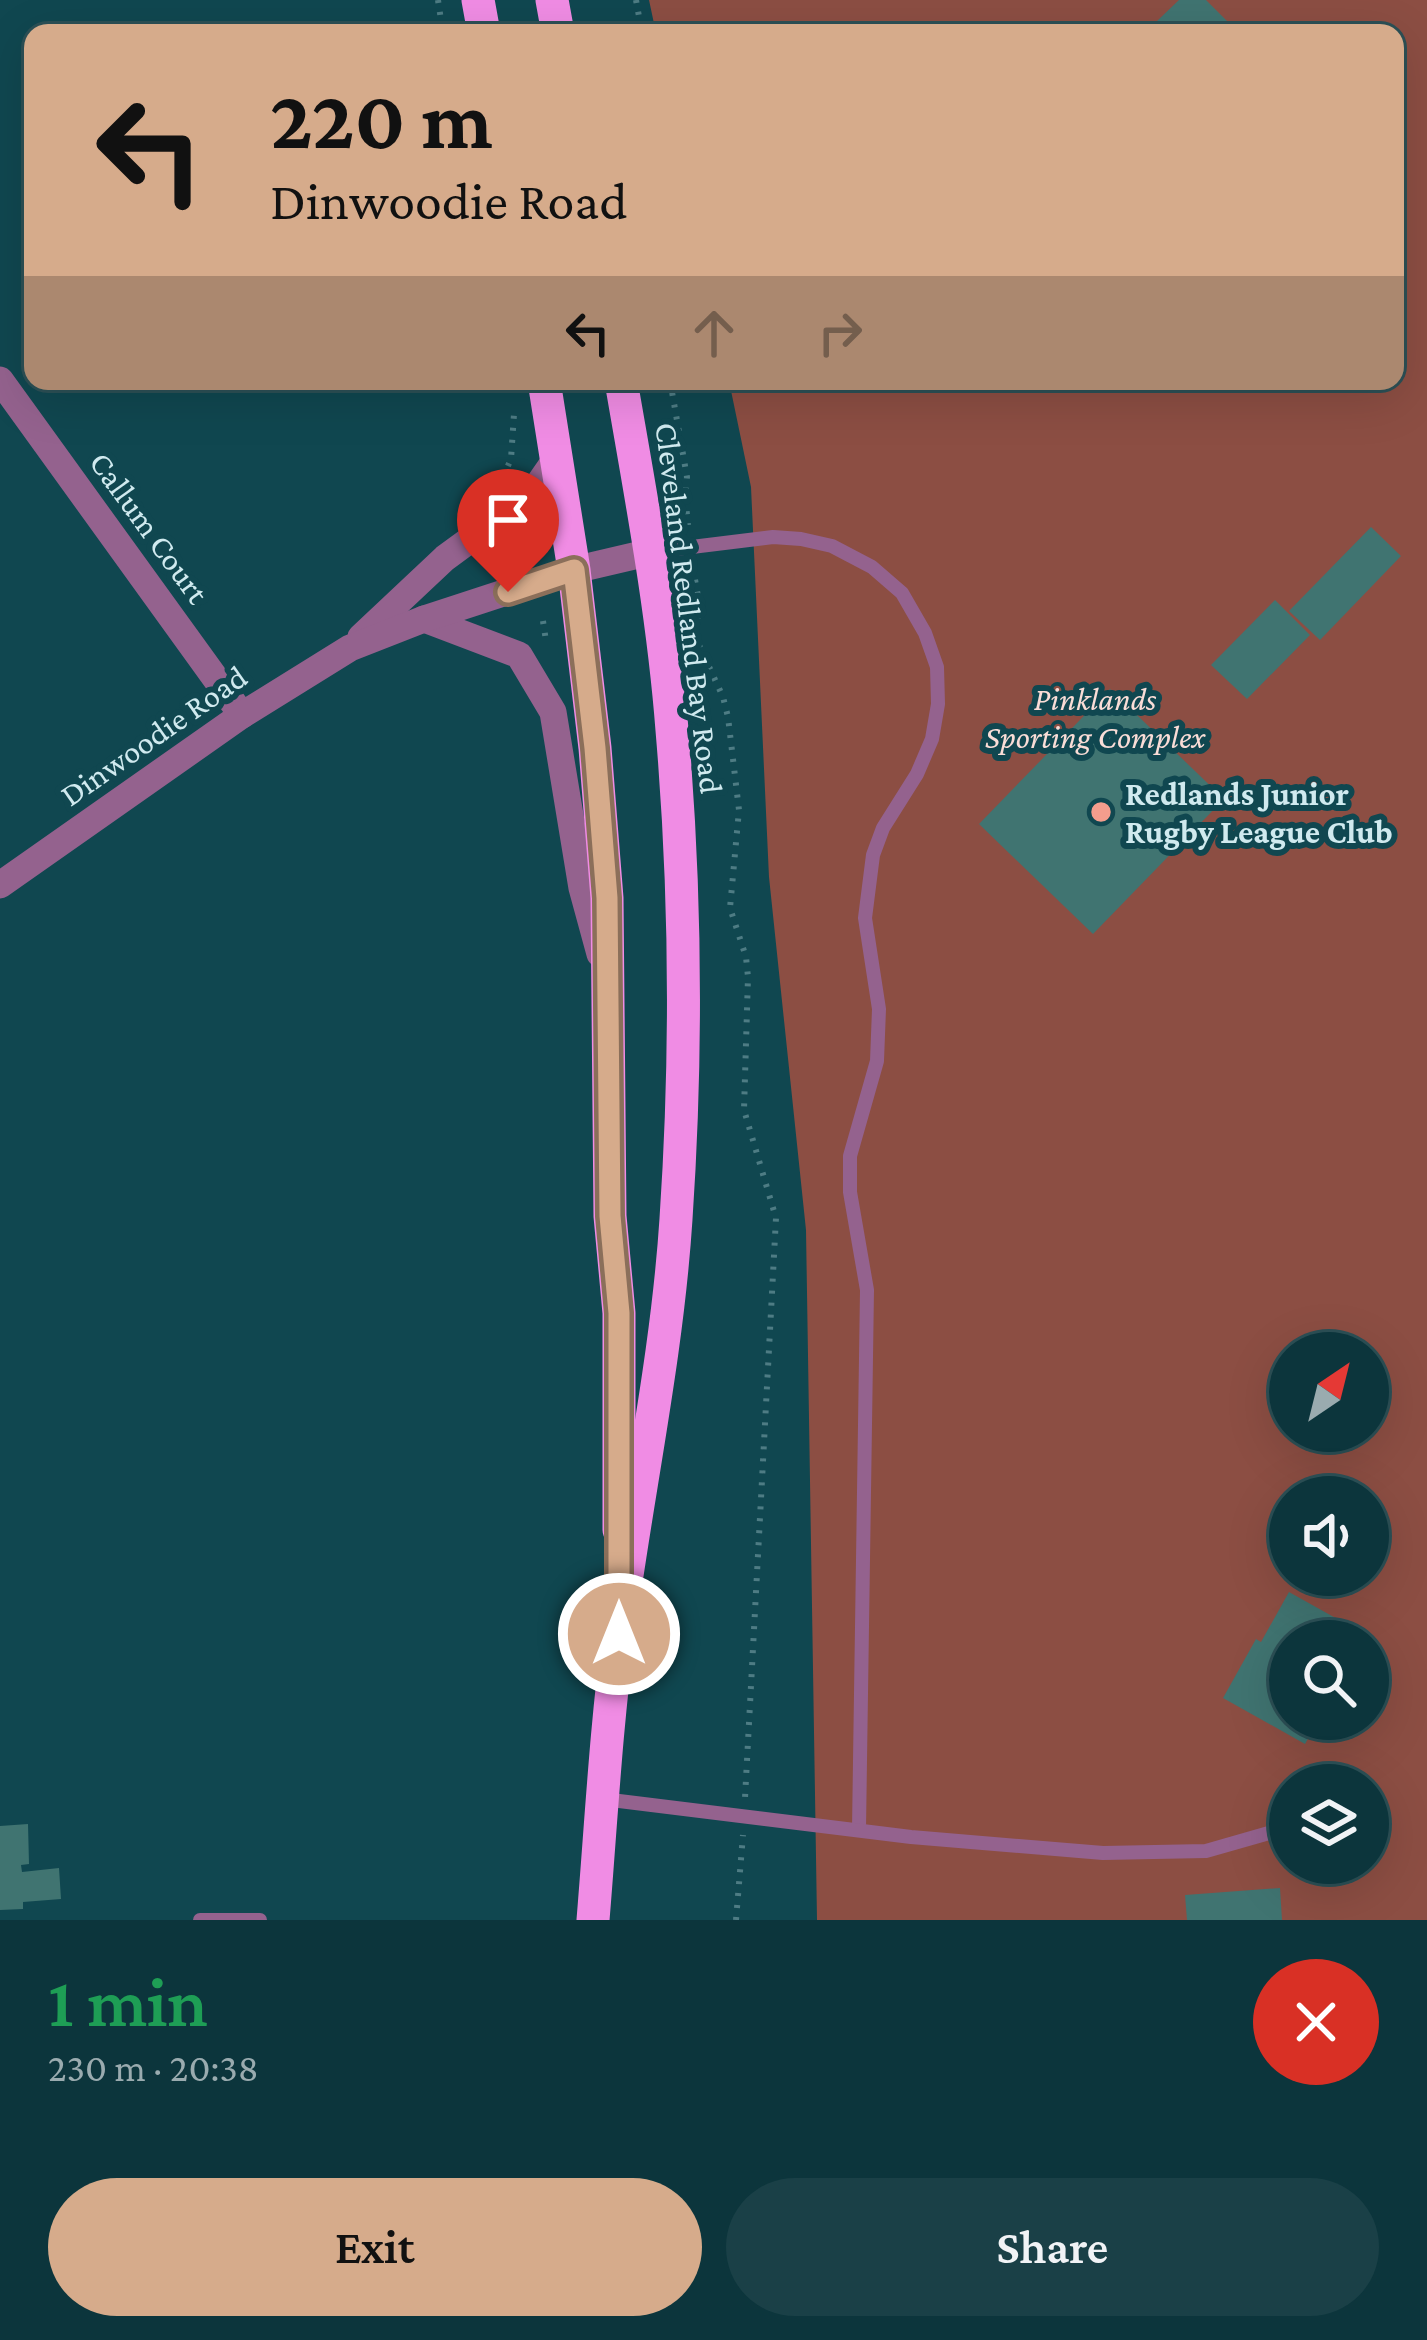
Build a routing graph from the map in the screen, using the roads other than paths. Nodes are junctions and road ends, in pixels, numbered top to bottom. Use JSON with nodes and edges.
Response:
{"nodes":[{"id":1,"x":0,"y":380,"type":"edge"},
{"id":2,"x":545,"y":390,"type":"edge"},
{"id":3,"x":623,"y":390,"type":"edge"},
{"id":4,"x":556,"y":459,"type":"junction"},
{"id":5,"x":651,"y":552,"type":"junction"},
{"id":6,"x":574,"y":570,"type":"junction"},
{"id":7,"x":424,"y":619,"type":"junction"},
{"id":8,"x":350,"y":648,"type":"junction"},
{"id":9,"x":242,"y":715,"type":"junction"},
{"id":10,"x":0,"y":885,"type":"edge"},
{"id":11,"x":608,"y":981,"type":"junction"},
{"id":12,"x":619,"y":1634,"type":"junction"},
{"id":13,"x":603,"y":1798,"type":"junction"},
{"id":14,"x":859,"y":1829,"type":"junction"},
{"id":15,"x":1269,"y":1834,"type":"edge"},
{"id":16,"x":200,"y":1920,"type":"edge"},
{"id":17,"x":260,"y":1920,"type":"edge"},
{"id":18,"x":593,"y":1920,"type":"edge"}],
"edges":[{"from":1,"to":9,"type":"street","name":"Callum Court"},
{"from":2,"to":4,"type":"highway","name":"Cleveland Redland Bay Road"},
{"from":3,"to":5,"type":"highway","name":"Cleveland Redland Bay Road"},
{"from":4,"to":6,"type":"highway","name":"Cleveland Redland Bay Road"},
{"from":4,"to":8,"type":"street","name":"Dinwoodie Road"},
{"from":5,"to":6,"type":"street","name":"Dinwoodie Road"},
{"from":5,"to":12,"type":"highway","name":"Cleveland Redland Bay Road"},
{"from":5,"to":14,"type":"lane"},
{"from":6,"to":7,"type":"street","name":"Dinwoodie Road"},
{"from":6,"to":11,"type":"highway","name":"Cleveland Redland Bay Road"},
{"from":7,"to":8,"type":"street","name":"Dinwoodie Road"},
{"from":7,"to":11,"type":"street"},
{"from":8,"to":9,"type":"street","name":"Dinwoodie Road"},
{"from":9,"to":10,"type":"street","name":"Dinwoodie Road"},
{"from":11,"to":12,"type":"highway","name":"Cleveland Redland Bay Road"},
{"from":12,"to":13,"type":"highway","name":"Cleveland Redland Bay Road"},
{"from":13,"to":14,"type":"lane"},
{"from":13,"to":18,"type":"highway","name":"Cleveland Redland Bay Road"},
{"from":14,"to":15,"type":"lane"},
{"from":16,"to":17,"type":"lane"}]}
